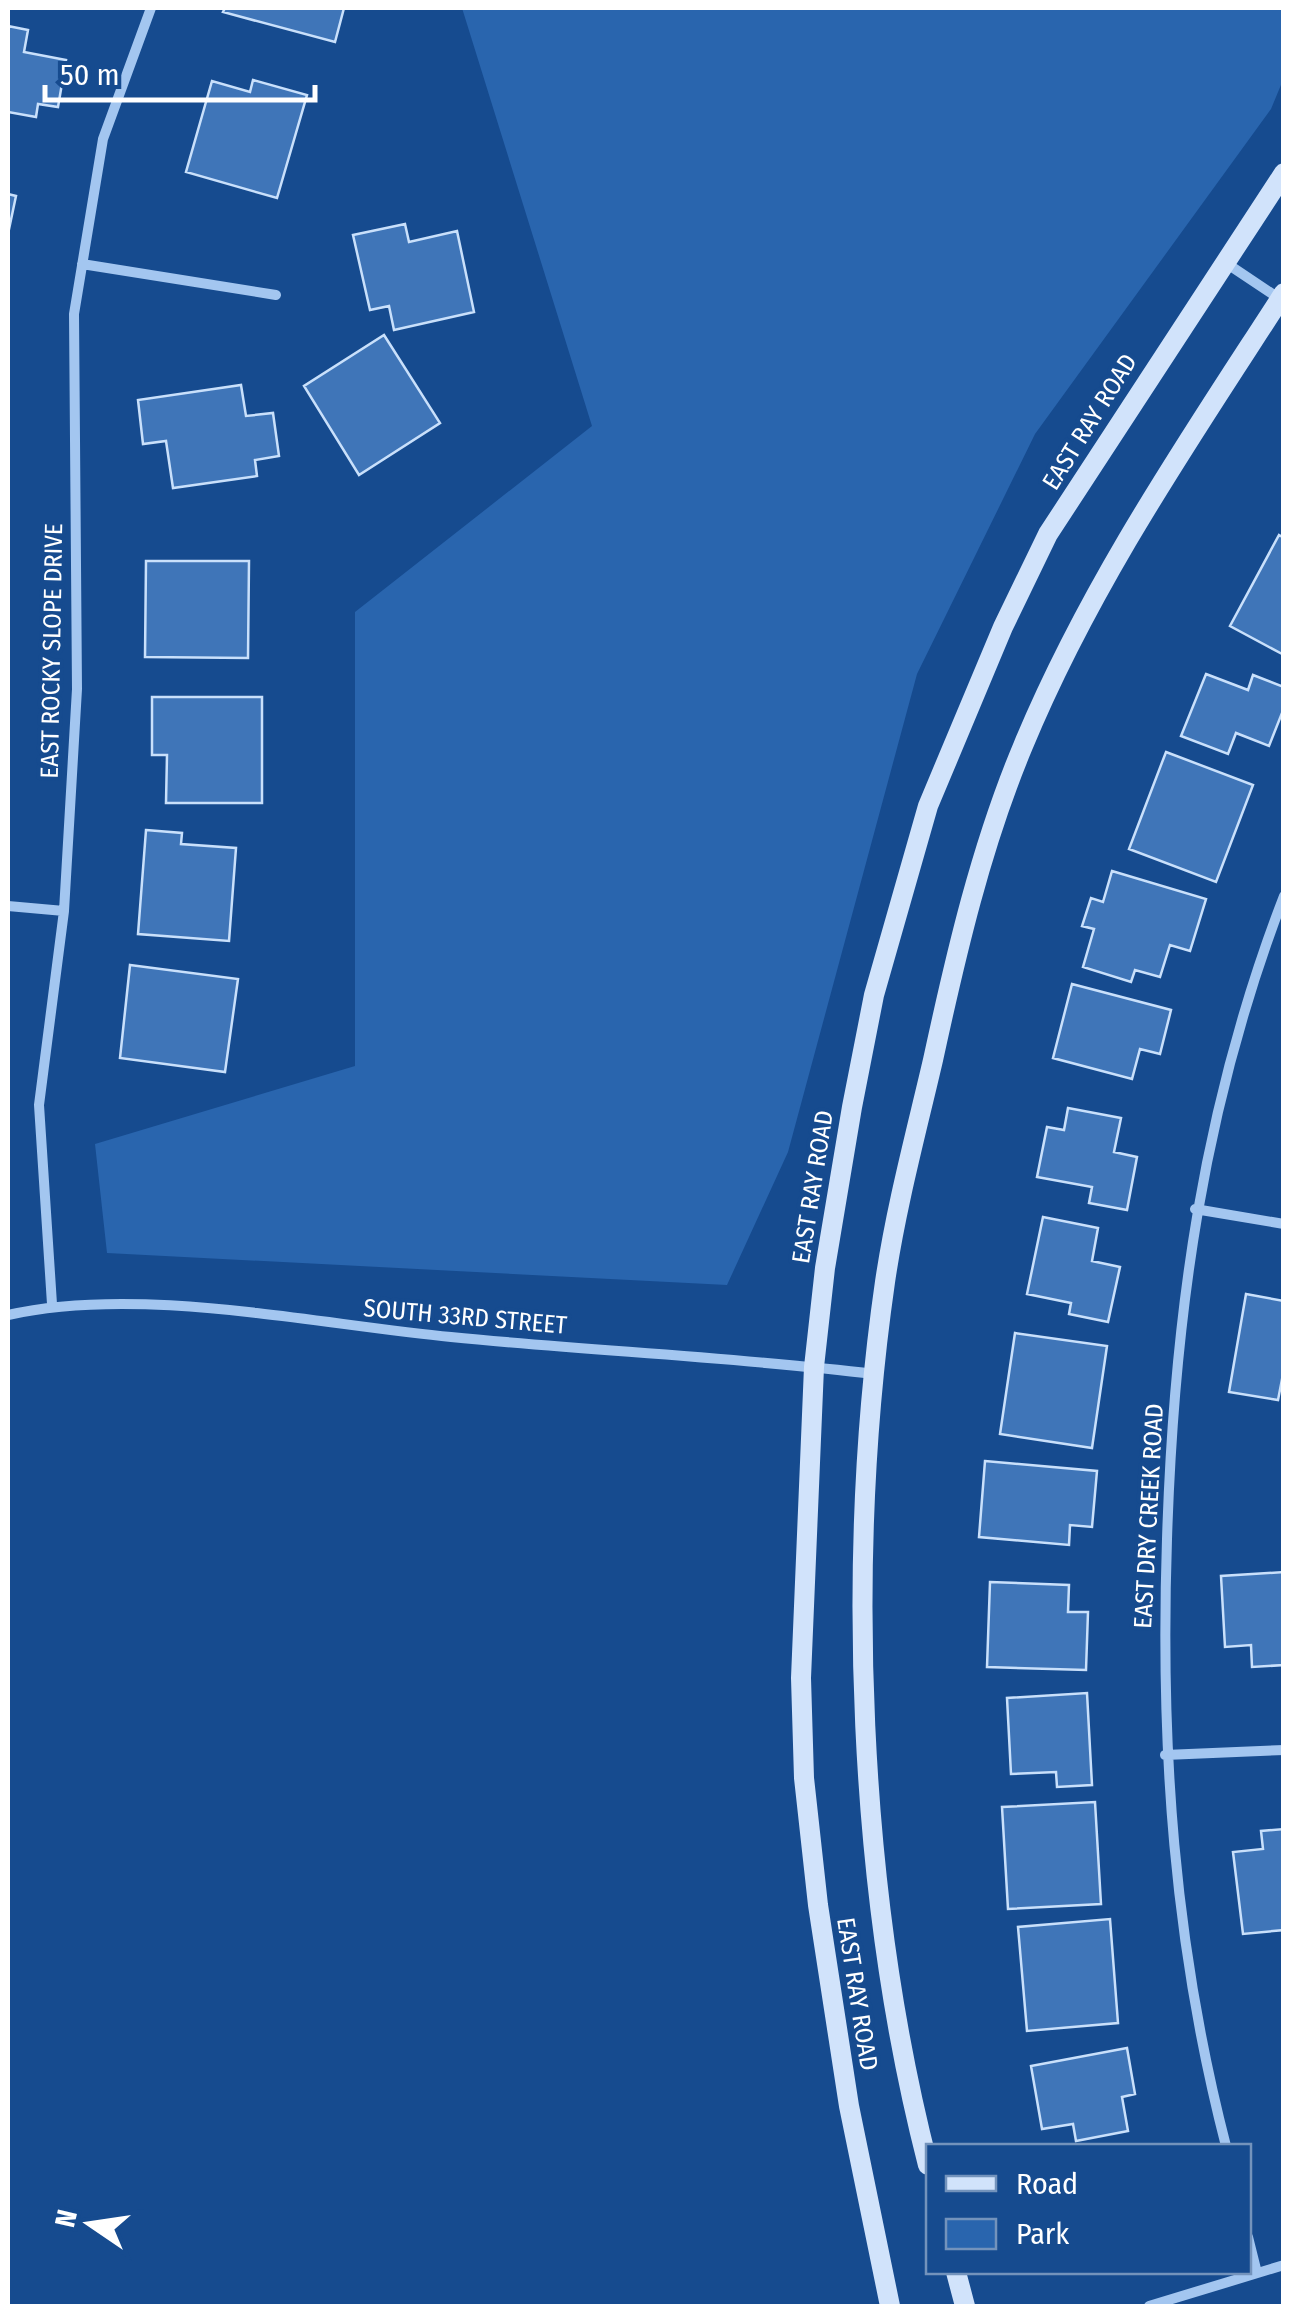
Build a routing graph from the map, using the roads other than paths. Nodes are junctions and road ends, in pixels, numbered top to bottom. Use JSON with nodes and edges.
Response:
{"nodes":[{"id":1,"x":152,"y":8,"type":"edge"},
{"id":2,"x":1284,"y":173,"type":"edge"},
{"id":3,"x":1223,"y":261,"type":"junction"},
{"id":4,"x":82,"y":264,"type":"junction"},
{"id":5,"x":276,"y":294,"type":"dead end"},
{"id":6,"x":1282,"y":298,"type":"edge"},
{"id":7,"x":1284,"y":896,"type":"edge"},
{"id":8,"x":8,"y":906,"type":"edge"},
{"id":9,"x":64,"y":911,"type":"junction"},
{"id":10,"x":1195,"y":1209,"type":"junction"},
{"id":11,"x":1284,"y":1224,"type":"edge"},
{"id":12,"x":52,"y":1304,"type":"junction"},
{"id":13,"x":8,"y":1315,"type":"edge"},
{"id":14,"x":814,"y":1367,"type":"junction"},
{"id":15,"x":874,"y":1374,"type":"junction"},
{"id":16,"x":1284,"y":1750,"type":"edge"},
{"id":17,"x":1165,"y":1754,"type":"junction"},
{"id":18,"x":1225,"y":2144,"type":"edge"},
{"id":19,"x":926,"y":2157,"type":"edge"},
{"id":20,"x":1251,"y":2249,"type":"edge"},
{"id":21,"x":1284,"y":2265,"type":"edge"},
{"id":22,"x":1257,"y":2272,"type":"junction"},
{"id":23,"x":957,"y":2274,"type":"edge"},
{"id":24,"x":1251,"y":2274,"type":"edge"},
{"id":25,"x":1251,"y":2274,"type":"edge"},
{"id":26,"x":890,"y":2306,"type":"edge"},
{"id":27,"x":965,"y":2306,"type":"edge"},
{"id":28,"x":1149,"y":2306,"type":"edge"}],
"edges":[{"from":1,"to":4,"type":"street","name":"EAST ROCKY SLOPE DRIVE"},
{"from":2,"to":3,"type":"main road","name":"EAST RAY ROAD"},
{"from":3,"to":6,"type":"street"},
{"from":3,"to":14,"type":"main road","name":"EAST RAY ROAD"},
{"from":4,"to":5,"type":"street"},
{"from":4,"to":9,"type":"street","name":"EAST ROCKY SLOPE DRIVE"},
{"from":6,"to":15,"type":"main road","name":"EAST RAY ROAD"},
{"from":7,"to":10,"type":"street","name":"EAST DRY CREEK ROAD"},
{"from":8,"to":9,"type":"street"},
{"from":9,"to":12,"type":"street","name":"EAST ROCKY SLOPE DRIVE"},
{"from":10,"to":11,"type":"street"},
{"from":10,"to":17,"type":"street","name":"EAST DRY CREEK ROAD"},
{"from":12,"to":13,"type":"street","name":"SOUTH 33RD STREET"},
{"from":12,"to":14,"type":"street","name":"SOUTH 33RD STREET"},
{"from":14,"to":15,"type":"street","name":"SOUTH 33RD STREET"},
{"from":14,"to":26,"type":"main road","name":"EAST RAY ROAD"},
{"from":15,"to":19,"type":"main road","name":"EAST RAY ROAD"},
{"from":16,"to":17,"type":"street"},
{"from":17,"to":18,"type":"street","name":"EAST DRY CREEK ROAD"},
{"from":20,"to":22,"type":"street"},
{"from":21,"to":22,"type":"street"},
{"from":22,"to":25,"type":"street"},
{"from":23,"to":27,"type":"main road"},
{"from":24,"to":28,"type":"street"}]}
